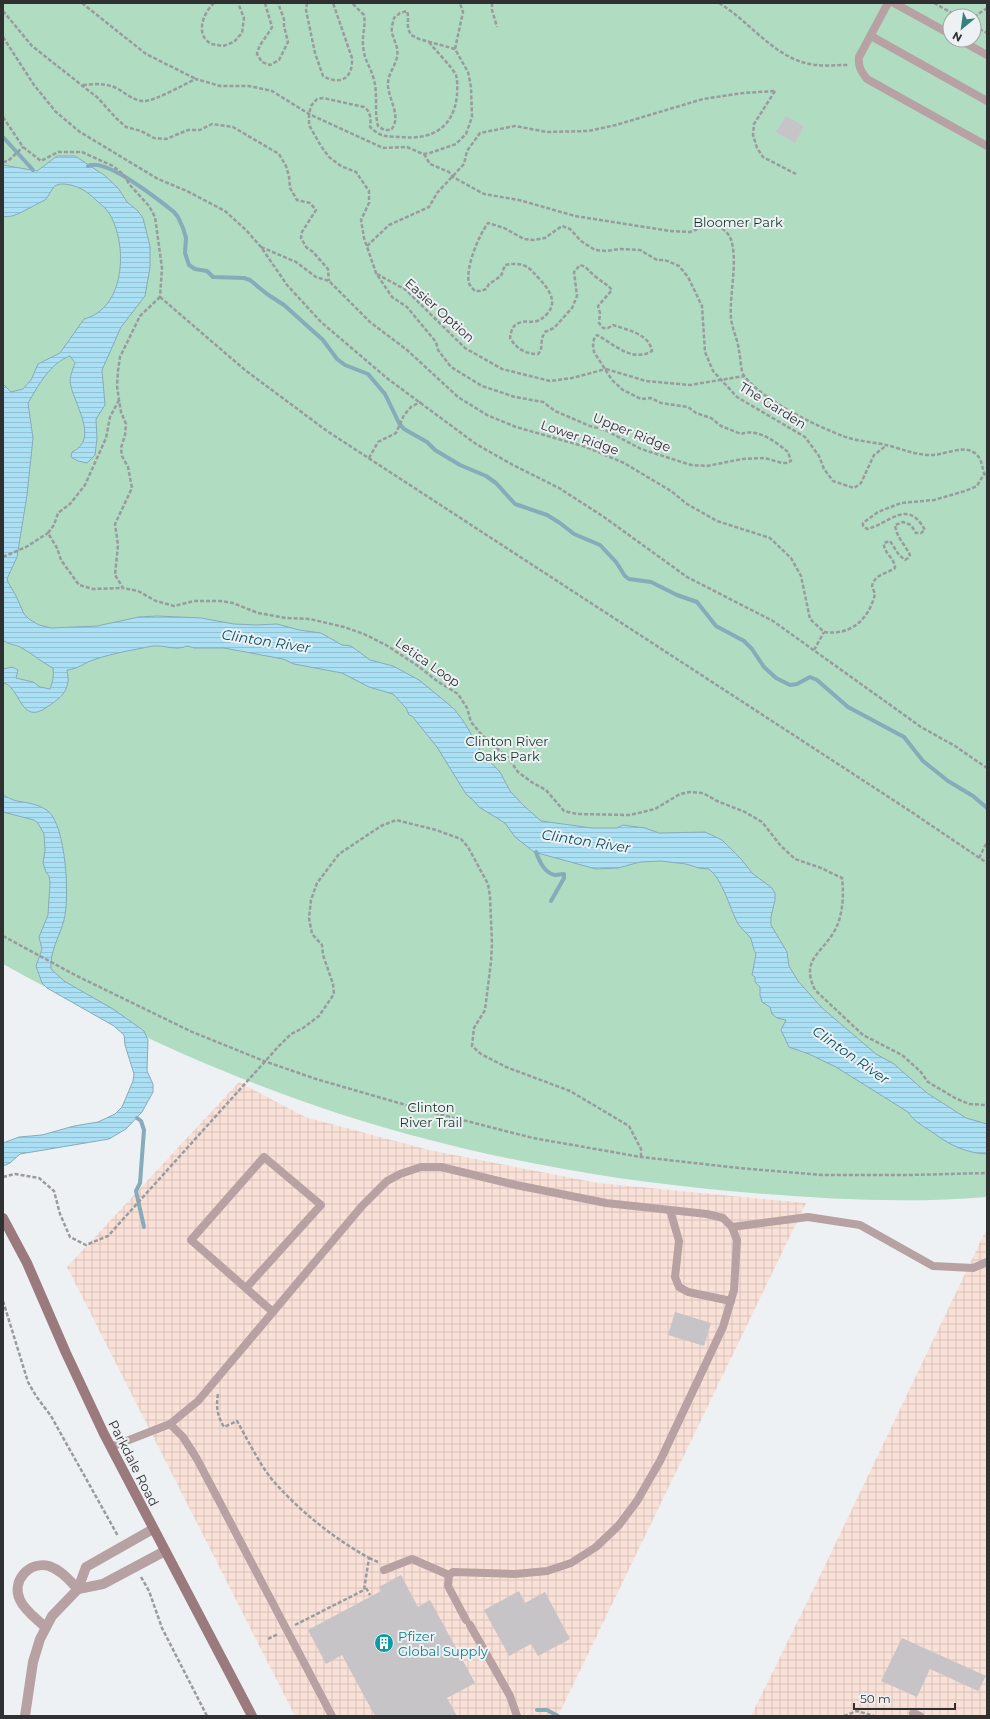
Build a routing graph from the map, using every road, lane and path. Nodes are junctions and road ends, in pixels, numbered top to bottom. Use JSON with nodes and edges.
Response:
{"nodes":[{"id":1,"x":82,"y":3,"type":"edge"},
{"id":2,"x":214,"y":3,"type":"edge"},
{"id":3,"x":238,"y":3,"type":"edge"},
{"id":4,"x":265,"y":3,"type":"edge"},
{"id":5,"x":278,"y":3,"type":"edge"},
{"id":6,"x":307,"y":3,"type":"edge"},
{"id":7,"x":333,"y":3,"type":"edge"},
{"id":8,"x":352,"y":3,"type":"edge"},
{"id":9,"x":460,"y":3,"type":"edge"},
{"id":10,"x":492,"y":3,"type":"edge"},
{"id":11,"x":719,"y":3,"type":"edge"},
{"id":12,"x":888,"y":3,"type":"edge"},
{"id":13,"x":894,"y":3,"type":"edge"},
{"id":14,"x":934,"y":3,"type":"edge"},
{"id":15,"x":943,"y":8,"type":"edge"},
{"id":16,"x":3,"y":11,"type":"edge"},
{"id":17,"x":497,"y":27,"type":"dead end"},
{"id":18,"x":942,"y":30,"type":"edge"},
{"id":19,"x":871,"y":36,"type":"junction"},
{"id":20,"x":3,"y":37,"type":"edge"},
{"id":21,"x":429,"y":42,"type":"junction"},
{"id":22,"x":974,"y":48,"type":"edge"},
{"id":23,"x":455,"y":49,"type":"junction"},
{"id":24,"x":987,"y":55,"type":"edge"},
{"id":25,"x":858,"y":65,"type":"junction"},
{"id":26,"x":196,"y":79,"type":"junction"},
{"id":27,"x":83,"y":85,"type":"junction"},
{"id":28,"x":987,"y":101,"type":"edge"},
{"id":29,"x":309,"y":114,"type":"junction"},
{"id":30,"x":3,"y":117,"type":"edge"},
{"id":31,"x":987,"y":146,"type":"edge"},
{"id":32,"x":23,"y":147,"type":"junction"},
{"id":33,"x":424,"y":154,"type":"junction"},
{"id":34,"x":3,"y":162,"type":"edge"},
{"id":35,"x":796,"y":174,"type":"dead end"},
{"id":36,"x":453,"y":177,"type":"junction"},
{"id":37,"x":367,"y":246,"type":"junction"},
{"id":38,"x":261,"y":247,"type":"junction"},
{"id":39,"x":376,"y":273,"type":"junction"},
{"id":40,"x":329,"y":281,"type":"junction"},
{"id":41,"x":160,"y":297,"type":"junction"},
{"id":42,"x":606,"y":369,"type":"junction"},
{"id":43,"x":744,"y":376,"type":"junction"},
{"id":44,"x":720,"y":380,"type":"junction"},
{"id":45,"x":119,"y":400,"type":"junction"},
{"id":46,"x":420,"y":402,"type":"junction"},
{"id":47,"x":887,"y":445,"type":"junction"},
{"id":48,"x":368,"y":458,"type":"junction"},
{"id":49,"x":984,"y":474,"type":"junction"},
{"id":50,"x":987,"y":478,"type":"edge"},
{"id":51,"x":48,"y":532,"type":"junction"},
{"id":52,"x":3,"y":557,"type":"edge"},
{"id":53,"x":123,"y":588,"type":"junction"},
{"id":54,"x":824,"y":632,"type":"junction"},
{"id":55,"x":814,"y":650,"type":"junction"},
{"id":56,"x":987,"y":768,"type":"edge"},
{"id":57,"x":987,"y":842,"type":"edge"},
{"id":58,"x":979,"y":858,"type":"junction"},
{"id":59,"x":987,"y":863,"type":"edge"},
{"id":60,"x":3,"y":936,"type":"edge"},
{"id":61,"x":264,"y":1061,"type":"junction"},
{"id":62,"x":987,"y":1105,"type":"edge"},
{"id":63,"x":641,"y":1157,"type":"junction"},
{"id":64,"x":987,"y":1173,"type":"edge"},
{"id":65,"x":3,"y":1177,"type":"edge"},
{"id":66,"x":670,"y":1210,"type":"junction"},
{"id":67,"x":3,"y":1218,"type":"edge"},
{"id":68,"x":732,"y":1227,"type":"junction"},
{"id":69,"x":987,"y":1262,"type":"edge"},
{"id":70,"x":246,"y":1288,"type":"junction"},
{"id":71,"x":3,"y":1301,"type":"edge"},
{"id":72,"x":731,"y":1301,"type":"junction"},
{"id":73,"x":273,"y":1312,"type":"junction"},
{"id":74,"x":219,"y":1387,"type":"dead end"},
{"id":75,"x":170,"y":1424,"type":"junction"},
{"id":76,"x":111,"y":1447,"type":"junction"},
{"id":77,"x":153,"y":1529,"type":"junction"},
{"id":78,"x":123,"y":1545,"type":"junction"},
{"id":79,"x":165,"y":1551,"type":"junction"},
{"id":80,"x":136,"y":1567,"type":"junction"},
{"id":81,"x":384,"y":1570,"type":"dead end"},
{"id":82,"x":448,"y":1575,"type":"junction"},
{"id":83,"x":366,"y":1588,"type":"junction"},
{"id":84,"x":78,"y":1589,"type":"junction"},
{"id":85,"x":370,"y":1595,"type":"dead end"},
{"id":86,"x":46,"y":1627,"type":"junction"},
{"id":87,"x":286,"y":1630,"type":"junction"},
{"id":88,"x":268,"y":1639,"type":"dead end"},
{"id":89,"x":25,"y":1716,"type":"edge"},
{"id":90,"x":208,"y":1716,"type":"edge"},
{"id":91,"x":252,"y":1716,"type":"edge"},
{"id":92,"x":332,"y":1716,"type":"edge"},
{"id":93,"x":517,"y":1716,"type":"edge"},
{"id":94,"x":844,"y":1716,"type":"edge"},
{"id":95,"x":874,"y":1716,"type":"edge"}],
"edges":[{"from":1,"to":26,"type":"path"},
{"from":2,"to":3,"type":"path"},
{"from":4,"to":5,"type":"path"},
{"from":6,"to":7,"type":"path"},
{"from":8,"to":21,"type":"path"},
{"from":9,"to":23,"type":"path"},
{"from":10,"to":17,"type":"path"},
{"from":11,"to":25,"type":"path"},
{"from":12,"to":19,"type":"lane"},
{"from":13,"to":18,"type":"lane"},
{"from":14,"to":15,"type":"path"},
{"from":16,"to":27,"type":"path"},
{"from":19,"to":25,"type":"lane"},
{"from":19,"to":28,"type":"lane"},
{"from":20,"to":38,"type":"path"},
{"from":21,"to":23,"type":"path"},
{"from":21,"to":29,"type":"path"},
{"from":22,"to":24,"type":"lane"},
{"from":23,"to":33,"type":"path"},
{"from":25,"to":31,"type":"lane"},
{"from":26,"to":27,"type":"path"},
{"from":26,"to":29,"type":"path"},
{"from":27,"to":40,"type":"path"},
{"from":29,"to":33,"type":"path"},
{"from":29,"to":37,"type":"path"},
{"from":30,"to":32,"type":"path"},
{"from":32,"to":34,"type":"path"},
{"from":32,"to":41,"type":"path"},
{"from":33,"to":36,"type":"path"},
{"from":35,"to":36,"type":"path"},
{"from":36,"to":37,"type":"path"},
{"from":36,"to":43,"type":"path"},
{"from":37,"to":39,"type":"path"},
{"from":38,"to":40,"type":"path"},
{"from":38,"to":46,"type":"path"},
{"from":39,"to":42,"type":"path","name":"Easier Option"},
{"from":39,"to":42,"type":"path","name":"Upper Ridge"},
{"from":40,"to":54,"type":"path","name":"Lower Ridge"},
{"from":41,"to":45,"type":"path"},
{"from":41,"to":48,"type":"path"},
{"from":42,"to":44,"type":"path"},
{"from":42,"to":44,"type":"path","name":"The Garden"},
{"from":43,"to":44,"type":"path"},
{"from":43,"to":47,"type":"path"},
{"from":44,"to":47,"type":"path","name":"The Garden"},
{"from":45,"to":51,"type":"path"},
{"from":45,"to":53,"type":"path"},
{"from":46,"to":48,"type":"path"},
{"from":46,"to":55,"type":"path"},
{"from":47,"to":49,"type":"path"},
{"from":48,"to":58,"type":"path"},
{"from":49,"to":50,"type":"path"},
{"from":49,"to":54,"type":"path"},
{"from":51,"to":52,"type":"path"},
{"from":51,"to":53,"type":"path"},
{"from":53,"to":62,"type":"path","name":"Letica Loop"},
{"from":54,"to":55,"type":"path"},
{"from":55,"to":56,"type":"path"},
{"from":57,"to":58,"type":"path"},
{"from":58,"to":59,"type":"path"},
{"from":60,"to":61,"type":"path"},
{"from":61,"to":63,"type":"path"},
{"from":61,"to":63,"type":"path"},
{"from":61,"to":65,"type":"path"},
{"from":63,"to":64,"type":"path"},
{"from":66,"to":68,"type":"lane"},
{"from":66,"to":72,"type":"lane"},
{"from":66,"to":73,"type":"lane"},
{"from":67,"to":76,"type":"main road","name":"Parkdale Road"},
{"from":68,"to":69,"type":"lane"},
{"from":68,"to":72,"type":"lane"},
{"from":70,"to":70,"type":"lane"},
{"from":70,"to":73,"type":"lane"},
{"from":71,"to":78,"type":"path"},
{"from":72,"to":82,"type":"lane"},
{"from":73,"to":75,"type":"lane"},
{"from":74,"to":83,"type":"path"},
{"from":75,"to":76,"type":"lane"},
{"from":75,"to":87,"type":"lane"},
{"from":76,"to":77,"type":"main road","name":"Parkdale Road"},
{"from":77,"to":78,"type":"street"},
{"from":77,"to":79,"type":"main road","name":"Parkdale Road"},
{"from":78,"to":84,"type":"street"},
{"from":79,"to":80,"type":"street"},
{"from":79,"to":91,"type":"main road","name":"Parkdale Road"},
{"from":80,"to":84,"type":"street"},
{"from":80,"to":90,"type":"path"},
{"from":81,"to":82,"type":"lane"},
{"from":82,"to":93,"type":"lane"},
{"from":83,"to":85,"type":"path"},
{"from":83,"to":87,"type":"path"},
{"from":84,"to":86,"type":"street"},
{"from":84,"to":86,"type":"street"},
{"from":86,"to":89,"type":"street"},
{"from":87,"to":88,"type":"path"},
{"from":87,"to":92,"type":"lane"},
{"from":94,"to":95,"type":"path"}]}
